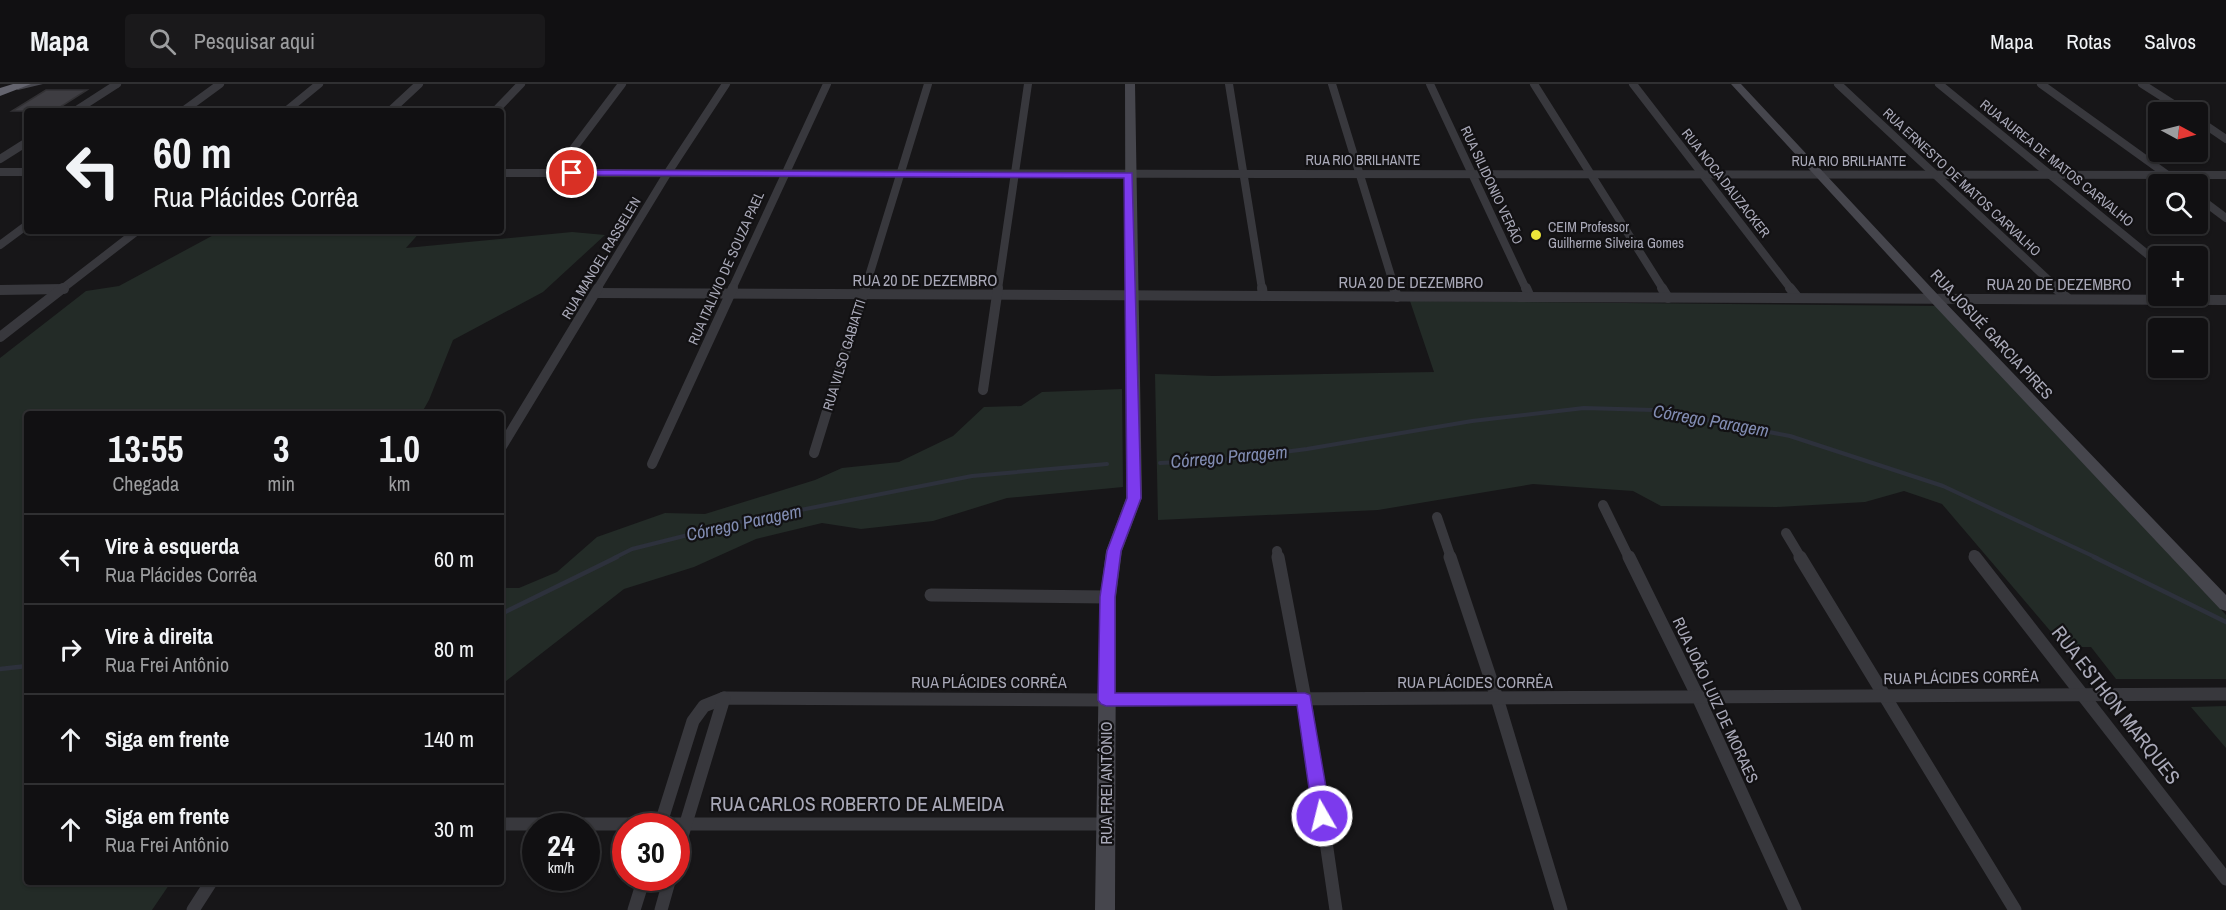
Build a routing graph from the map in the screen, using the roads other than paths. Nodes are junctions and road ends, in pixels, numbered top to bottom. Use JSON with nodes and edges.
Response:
{"nodes":[{"id":1,"x":38,"y":84,"type":"edge"},
{"id":2,"x":117,"y":84,"type":"edge"},
{"id":3,"x":220,"y":84,"type":"edge"},
{"id":4,"x":319,"y":84,"type":"edge"},
{"id":5,"x":419,"y":84,"type":"edge"},
{"id":6,"x":521,"y":84,"type":"edge"},
{"id":7,"x":622,"y":84,"type":"edge"},
{"id":8,"x":726,"y":84,"type":"edge"},
{"id":9,"x":827,"y":84,"type":"edge"},
{"id":10,"x":928,"y":84,"type":"edge"},
{"id":11,"x":1028,"y":84,"type":"edge"},
{"id":12,"x":1130,"y":84,"type":"edge"},
{"id":13,"x":1229,"y":84,"type":"edge"},
{"id":14,"x":1332,"y":84,"type":"edge"},
{"id":15,"x":1430,"y":84,"type":"edge"},
{"id":16,"x":1533,"y":84,"type":"edge"},
{"id":17,"x":1633,"y":84,"type":"edge"},
{"id":18,"x":1736,"y":84,"type":"edge"},
{"id":19,"x":1838,"y":84,"type":"edge"},
{"id":20,"x":1939,"y":84,"type":"edge"},
{"id":21,"x":2041,"y":84,"type":"edge"},
{"id":22,"x":2142,"y":84,"type":"edge"},
{"id":23,"x":11,"y":88,"type":"edge"},
{"id":24,"x":2170,"y":102,"type":"edge"},
{"id":25,"x":80,"y":108,"type":"edge"},
{"id":26,"x":187,"y":108,"type":"edge"},
{"id":27,"x":290,"y":108,"type":"edge"},
{"id":28,"x":393,"y":108,"type":"edge"},
{"id":29,"x":498,"y":108,"type":"edge"},
{"id":30,"x":2208,"y":126,"type":"edge"},
{"id":31,"x":2226,"y":138,"type":"edge"},
{"id":32,"x":24,"y":144,"type":"edge"},
{"id":33,"x":0,"y":159,"type":"edge"},
{"id":34,"x":0,"y":172,"type":"edge"},
{"id":35,"x":24,"y":172,"type":"edge"},
{"id":36,"x":504,"y":173,"type":"edge"},
{"id":37,"x":555,"y":173,"type":"junction"},
{"id":38,"x":1358,"y":173,"type":"junction"},
{"id":39,"x":667,"y":174,"type":"junction"},
{"id":40,"x":784,"y":174,"type":"junction"},
{"id":41,"x":1012,"y":174,"type":"junction"},
{"id":42,"x":1243,"y":174,"type":"junction"},
{"id":43,"x":1472,"y":174,"type":"junction"},
{"id":44,"x":1588,"y":174,"type":"junction"},
{"id":45,"x":1702,"y":174,"type":"junction"},
{"id":46,"x":1819,"y":174,"type":"junction"},
{"id":47,"x":1933,"y":174,"type":"junction"},
{"id":48,"x":2048,"y":174,"type":"junction"},
{"id":49,"x":2148,"y":174,"type":"edge"},
{"id":50,"x":2166,"y":174,"type":"edge"},
{"id":51,"x":899,"y":175,"type":"junction"},
{"id":52,"x":1129,"y":175,"type":"junction"},
{"id":53,"x":2208,"y":175,"type":"edge"},
{"id":54,"x":2226,"y":175,"type":"edge"},
{"id":55,"x":2208,"y":204,"type":"edge"},
{"id":56,"x":2226,"y":218,"type":"edge"},
{"id":57,"x":24,"y":227,"type":"edge"},
{"id":58,"x":133,"y":234,"type":"edge"},
{"id":59,"x":0,"y":245,"type":"edge"},
{"id":60,"x":2148,"y":255,"type":"edge"},
{"id":61,"x":65,"y":289,"type":"junction"},
{"id":62,"x":0,"y":290,"type":"edge"},
{"id":63,"x":596,"y":293,"type":"junction"},
{"id":64,"x":730,"y":294,"type":"junction"},
{"id":65,"x":863,"y":294,"type":"junction"},
{"id":66,"x":999,"y":295,"type":"junction"},
{"id":67,"x":1131,"y":296,"type":"junction"},
{"id":68,"x":1263,"y":296,"type":"junction"},
{"id":69,"x":1398,"y":297,"type":"junction"},
{"id":70,"x":1530,"y":297,"type":"junction"},
{"id":71,"x":1668,"y":298,"type":"junction"},
{"id":72,"x":1798,"y":298,"type":"junction"},
{"id":73,"x":1935,"y":298,"type":"junction"},
{"id":74,"x":2148,"y":298,"type":"edge"},
{"id":75,"x":2208,"y":298,"type":"edge"},
{"id":76,"x":2068,"y":299,"type":"junction"},
{"id":77,"x":2226,"y":300,"type":"edge"},
{"id":78,"x":0,"y":337,"type":"edge"},
{"id":79,"x":983,"y":390,"type":"dead end"},
{"id":80,"x":504,"y":443,"type":"edge"},
{"id":81,"x":814,"y":453,"type":"dead end"},
{"id":82,"x":652,"y":464,"type":"dead end"},
{"id":83,"x":1603,"y":505,"type":"dead end"},
{"id":84,"x":1437,"y":517,"type":"dead end"},
{"id":85,"x":1786,"y":533,"type":"dead end"},
{"id":86,"x":1276,"y":551,"type":"dead end"},
{"id":87,"x":1974,"y":555,"type":"dead end"},
{"id":88,"x":931,"y":595,"type":"dead end"},
{"id":89,"x":1107,"y":597,"type":"junction"},
{"id":90,"x":2226,"y":605,"type":"edge"},
{"id":91,"x":2082,"y":693,"type":"junction"},
{"id":92,"x":1884,"y":694,"type":"junction"},
{"id":93,"x":2226,"y":694,"type":"edge"},
{"id":94,"x":1698,"y":697,"type":"junction"},
{"id":95,"x":723,"y":698,"type":"junction"},
{"id":96,"x":1497,"y":698,"type":"junction"},
{"id":97,"x":1305,"y":699,"type":"junction"},
{"id":98,"x":1106,"y":700,"type":"junction"},
{"id":99,"x":665,"y":813,"type":"edge"},
{"id":100,"x":689,"y":813,"type":"edge"},
{"id":101,"x":504,"y":824,"type":"edge"},
{"id":102,"x":690,"y":824,"type":"edge"},
{"id":103,"x":1105,"y":824,"type":"junction"},
{"id":104,"x":612,"y":825,"type":"edge"},
{"id":105,"x":2226,"y":879,"type":"edge"},
{"id":106,"x":209,"y":885,"type":"edge"},
{"id":107,"x":640,"y":891,"type":"edge"},
{"id":108,"x":666,"y":891,"type":"edge"},
{"id":109,"x":194,"y":910,"type":"edge"},
{"id":110,"x":634,"y":910,"type":"edge"},
{"id":111,"x":661,"y":910,"type":"edge"},
{"id":112,"x":1105,"y":910,"type":"edge"},
{"id":113,"x":1336,"y":910,"type":"edge"},
{"id":114,"x":1562,"y":910,"type":"edge"},
{"id":115,"x":1795,"y":910,"type":"edge"},
{"id":116,"x":2015,"y":910,"type":"edge"}],
"edges":[{"from":1,"to":23,"type":"street"},
{"from":2,"to":25,"type":"street"},
{"from":3,"to":26,"type":"street"},
{"from":4,"to":27,"type":"street"},
{"from":5,"to":28,"type":"street"},
{"from":6,"to":29,"type":"street"},
{"from":7,"to":37,"type":"street"},
{"from":8,"to":39,"type":"street","name":"RUA MANOEL RASSELEN"},
{"from":9,"to":40,"type":"street","name":"RUA ITALIVIO DE SOUZA PAEL"},
{"from":10,"to":51,"type":"street","name":"RUA VILSO GABIATTI"},
{"from":11,"to":41,"type":"street"},
{"from":12,"to":52,"type":"street","name":"RUA FREI ANTÔNIO"},
{"from":13,"to":42,"type":"street"},
{"from":14,"to":38,"type":"street"},
{"from":15,"to":43,"type":"street","name":"RUA SILIDONIO VERÃO"},
{"from":16,"to":44,"type":"street"},
{"from":17,"to":45,"type":"street","name":"RUA NOCA DAUZACKER"},
{"from":18,"to":46,"type":"street","name":"RUA JOSUÉ GARCIA PIRES"},
{"from":19,"to":47,"type":"street","name":"RUA ERNESTO DE MATOS CARVALHO"},
{"from":20,"to":48,"type":"street","name":"RUA AUREA DE MATOS CARVALHO"},
{"from":21,"to":50,"type":"street"},
{"from":22,"to":24,"type":"street"},
{"from":30,"to":31,"type":"street"},
{"from":32,"to":33,"type":"street"},
{"from":34,"to":35,"type":"street"},
{"from":36,"to":37,"type":"street","name":"RUA RIO BRILHANTE"},
{"from":37,"to":39,"type":"street","name":"RUA RIO BRILHANTE"},
{"from":38,"to":42,"type":"street","name":"RUA RIO BRILHANTE"},
{"from":38,"to":43,"type":"street","name":"RUA RIO BRILHANTE"},
{"from":38,"to":69,"type":"street"},
{"from":39,"to":40,"type":"street","name":"RUA RIO BRILHANTE"},
{"from":39,"to":63,"type":"street","name":"RUA MANOEL RASSELEN"},
{"from":40,"to":51,"type":"street","name":"RUA RIO BRILHANTE"},
{"from":40,"to":64,"type":"street","name":"RUA ITALIVIO DE SOUZA PAEL"},
{"from":41,"to":51,"type":"street","name":"RUA RIO BRILHANTE"},
{"from":41,"to":52,"type":"street","name":"RUA RIO BRILHANTE"},
{"from":41,"to":66,"type":"street"},
{"from":42,"to":52,"type":"street","name":"RUA RIO BRILHANTE"},
{"from":42,"to":68,"type":"street"},
{"from":43,"to":44,"type":"street","name":"RUA RIO BRILHANTE"},
{"from":43,"to":70,"type":"street","name":"RUA SILIDONIO VERÃO"},
{"from":44,"to":45,"type":"street","name":"RUA RIO BRILHANTE"},
{"from":44,"to":71,"type":"street"},
{"from":45,"to":46,"type":"street","name":"RUA RIO BRILHANTE"},
{"from":45,"to":72,"type":"street","name":"RUA NOCA DAUZACKER"},
{"from":46,"to":47,"type":"street","name":"RUA RIO BRILHANTE"},
{"from":46,"to":73,"type":"street","name":"RUA JOSUÉ GARCIA PIRES"},
{"from":47,"to":48,"type":"street","name":"RUA RIO BRILHANTE"},
{"from":47,"to":76,"type":"street","name":"RUA ERNESTO DE MATOS CARVALHO"},
{"from":48,"to":49,"type":"street","name":"RUA RIO BRILHANTE"},
{"from":48,"to":60,"type":"street","name":"RUA AUREA DE MATOS CARVALHO"},
{"from":51,"to":65,"type":"street","name":"RUA VILSO GABIATTI"},
{"from":52,"to":67,"type":"street","name":"RUA FREI ANTÔNIO"},
{"from":53,"to":54,"type":"street","name":"RUA RIO BRILHANTE"},
{"from":55,"to":56,"type":"street"},
{"from":57,"to":59,"type":"street"},
{"from":58,"to":61,"type":"street"},
{"from":61,"to":62,"type":"street"},
{"from":61,"to":78,"type":"street"},
{"from":63,"to":64,"type":"street","name":"RUA 20 DE DEZEMBRO"},
{"from":63,"to":80,"type":"street","name":"RUA MANOEL RASSELEN"},
{"from":64,"to":65,"type":"street","name":"RUA 20 DE DEZEMBRO"},
{"from":64,"to":82,"type":"street","name":"RUA ITALIVIO DE SOUZA PAEL"},
{"from":65,"to":66,"type":"street","name":"RUA 20 DE DEZEMBRO"},
{"from":65,"to":81,"type":"street","name":"RUA VILSO GABIATTI"},
{"from":66,"to":67,"type":"street","name":"RUA 20 DE DEZEMBRO"},
{"from":66,"to":79,"type":"street"},
{"from":67,"to":68,"type":"street","name":"RUA 20 DE DEZEMBRO"},
{"from":67,"to":89,"type":"street","name":"RUA FREI ANTÔNIO"},
{"from":68,"to":69,"type":"street","name":"RUA 20 DE DEZEMBRO"},
{"from":69,"to":70,"type":"street","name":"RUA 20 DE DEZEMBRO"},
{"from":70,"to":71,"type":"street","name":"RUA 20 DE DEZEMBRO"},
{"from":71,"to":72,"type":"street","name":"RUA 20 DE DEZEMBRO"},
{"from":72,"to":73,"type":"street","name":"RUA 20 DE DEZEMBRO"},
{"from":73,"to":76,"type":"street","name":"RUA 20 DE DEZEMBRO"},
{"from":73,"to":90,"type":"street","name":"RUA JOSUÉ GARCIA PIRES"},
{"from":74,"to":76,"type":"street","name":"RUA 20 DE DEZEMBRO"},
{"from":75,"to":77,"type":"street","name":"RUA 20 DE DEZEMBRO"},
{"from":83,"to":94,"type":"street","name":"RUA JOÃO LUIZ DE MORAES"},
{"from":84,"to":96,"type":"street"},
{"from":85,"to":92,"type":"street"},
{"from":86,"to":97,"type":"street"},
{"from":87,"to":91,"type":"street","name":"RUA ESTHON MARQUES"},
{"from":88,"to":89,"type":"street"},
{"from":89,"to":98,"type":"street","name":"RUA FREI ANTÔNIO"},
{"from":91,"to":92,"type":"street","name":"RUA PLÁCIDES CORRÊA"},
{"from":91,"to":93,"type":"street","name":"RUA PLÁCIDES CORRÊA"},
{"from":91,"to":105,"type":"street","name":"RUA ESTHON MARQUES"},
{"from":92,"to":94,"type":"street","name":"RUA PLÁCIDES CORRÊA"},
{"from":92,"to":116,"type":"street"},
{"from":94,"to":96,"type":"street","name":"RUA PLÁCIDES CORRÊA"},
{"from":94,"to":115,"type":"street","name":"RUA JOÃO LUIZ DE MORAES"},
{"from":95,"to":98,"type":"street","name":"RUA PLÁCIDES CORRÊA"},
{"from":95,"to":99,"type":"street"},
{"from":95,"to":100,"type":"street"},
{"from":96,"to":97,"type":"street","name":"RUA PLÁCIDES CORRÊA"},
{"from":96,"to":114,"type":"street"},
{"from":97,"to":98,"type":"street","name":"RUA PLÁCIDES CORRÊA"},
{"from":97,"to":113,"type":"street"},
{"from":98,"to":103,"type":"street","name":"RUA FREI ANTÔNIO"},
{"from":101,"to":104,"type":"street","name":"RUA CARLOS ROBERTO DE ALMEIDA"},
{"from":102,"to":103,"type":"street","name":"RUA CARLOS ROBERTO DE ALMEIDA"},
{"from":103,"to":112,"type":"street","name":"RUA FREI ANTÔNIO"},
{"from":106,"to":109,"type":"street"},
{"from":107,"to":110,"type":"street"},
{"from":108,"to":111,"type":"street"}]}
